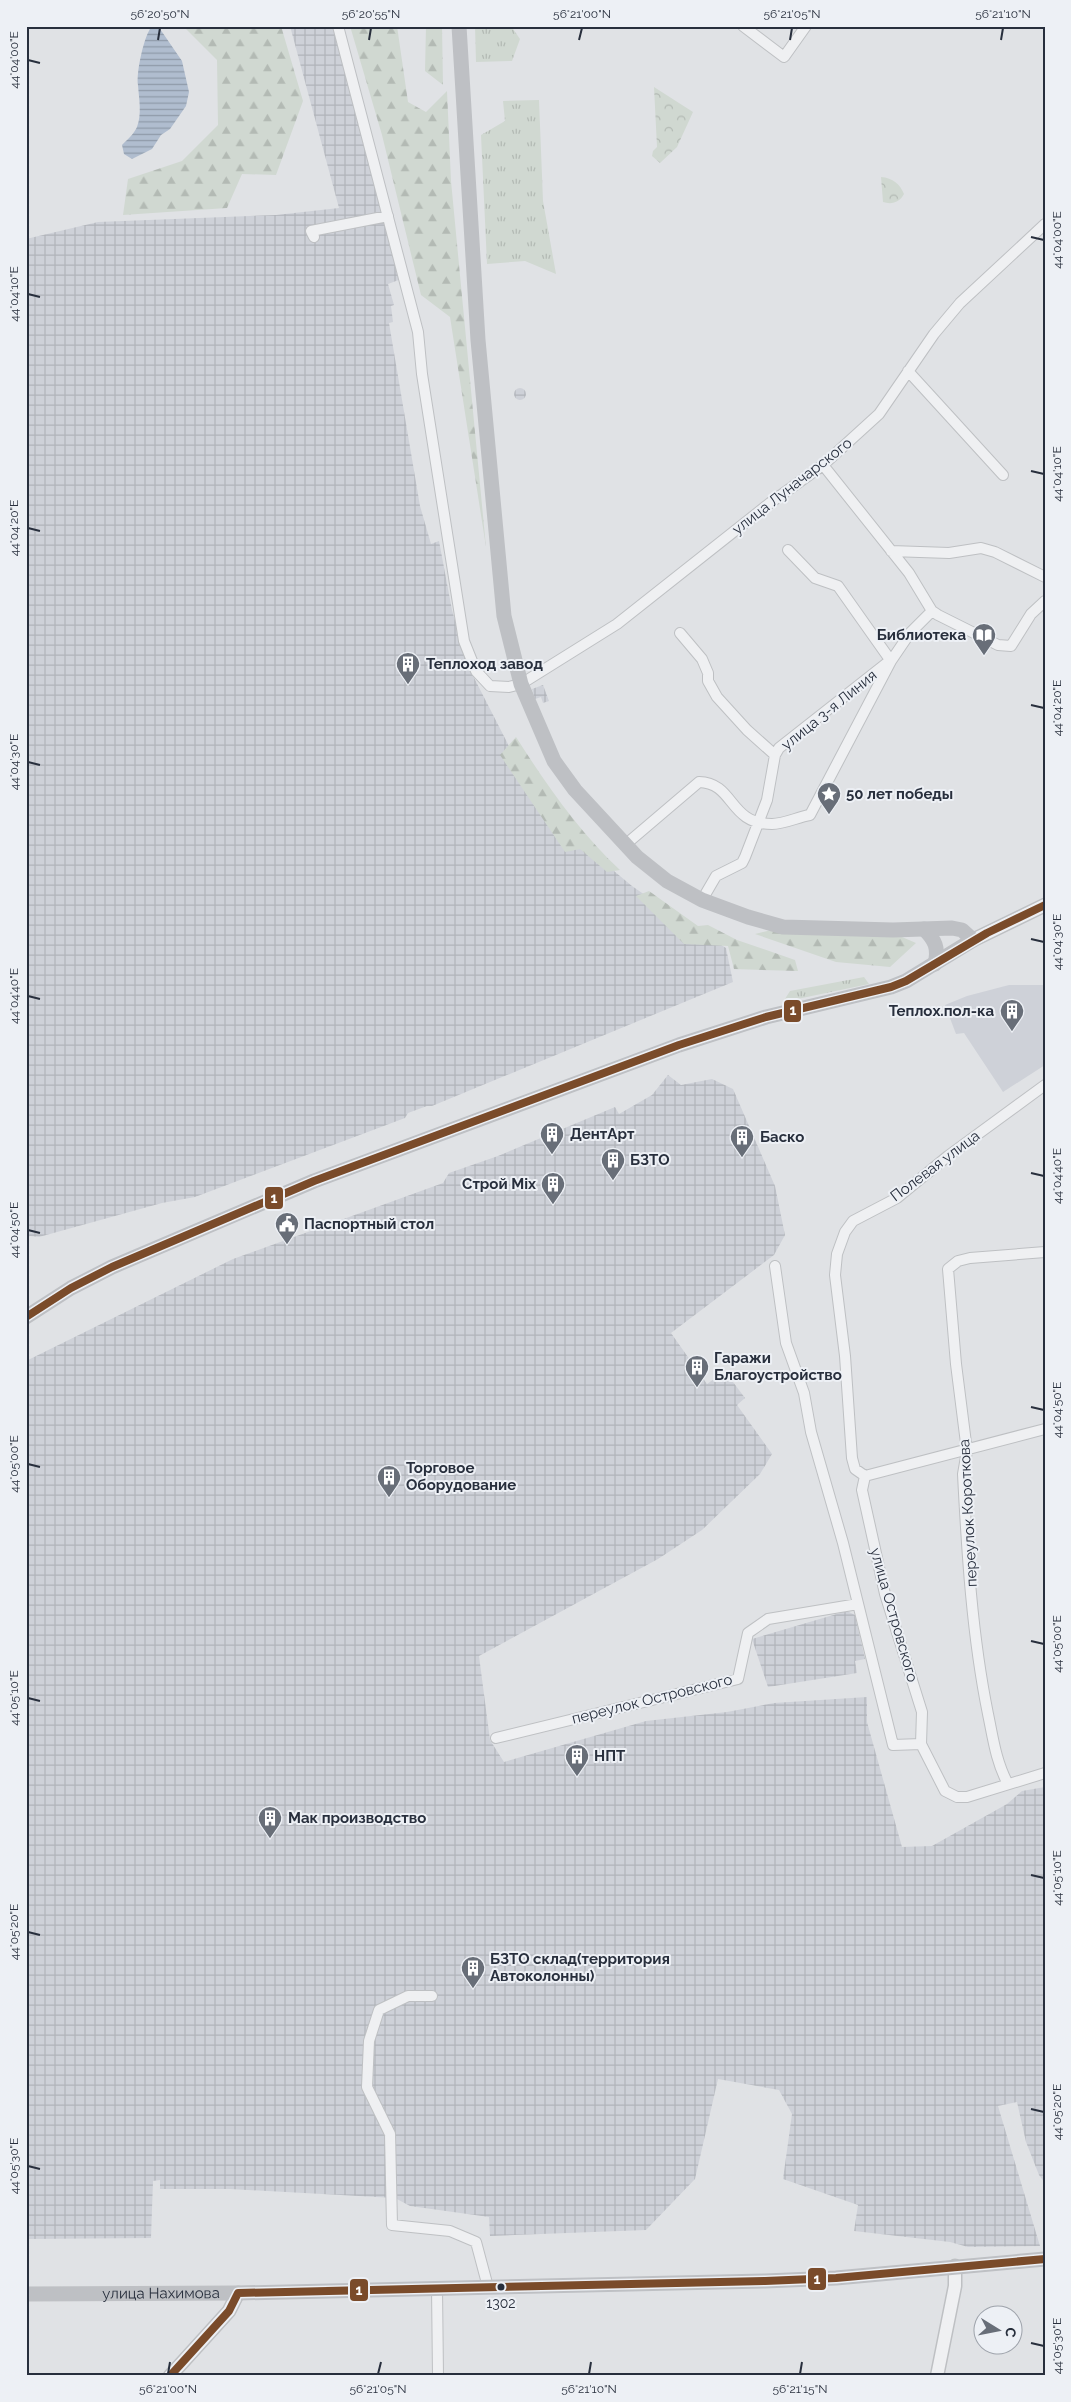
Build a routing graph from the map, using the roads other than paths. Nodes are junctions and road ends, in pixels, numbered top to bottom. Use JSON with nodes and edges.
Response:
{"nodes":[{"id":1,"x":338,"y":26,"type":"edge"},
{"id":2,"x":459,"y":26,"type":"edge"},
{"id":3,"x":743,"y":26,"type":"edge"},
{"id":4,"x":806,"y":26,"type":"edge"},
{"id":5,"x":388,"y":216,"type":"junction"},
{"id":6,"x":1045,"y":224,"type":"edge"},
{"id":7,"x":314,"y":237,"type":"dead end"},
{"id":8,"x":908,"y":371,"type":"junction"},
{"id":9,"x":823,"y":465,"type":"junction"},
{"id":10,"x":1003,"y":475,"type":"dead end"},
{"id":11,"x":788,"y":550,"type":"dead end"},
{"id":12,"x":891,"y":551,"type":"junction"},
{"id":13,"x":1045,"y":577,"type":"edge"},
{"id":14,"x":1045,"y":600,"type":"edge"},
{"id":15,"x":932,"y":611,"type":"junction"},
{"id":16,"x":680,"y":633,"type":"dead end"},
{"id":17,"x":891,"y":661,"type":"junction"},
{"id":18,"x":521,"y":684,"type":"junction"},
{"id":19,"x":775,"y":755,"type":"junction"},
{"id":20,"x":758,"y":824,"type":"junction"},
{"id":21,"x":625,"y":845,"type":"junction"},
{"id":22,"x":702,"y":900,"type":"junction"},
{"id":23,"x":1045,"y":905,"type":"edge"},
{"id":24,"x":924,"y":929,"type":"junction"},
{"id":25,"x":974,"y":940,"type":"junction"},
{"id":26,"x":935,"y":964,"type":"junction"},
{"id":27,"x":1045,"y":1085,"type":"edge"},
{"id":28,"x":1045,"y":1252,"type":"edge"},
{"id":29,"x":775,"y":1266,"type":"dead end"},
{"id":30,"x":26,"y":1317,"type":"edge"},
{"id":31,"x":1045,"y":1429,"type":"edge"},
{"id":32,"x":968,"y":1451,"type":"junction"},
{"id":33,"x":865,"y":1476,"type":"junction"},
{"id":34,"x":858,"y":1604,"type":"junction"},
{"id":35,"x":496,"y":1738,"type":"dead end"},
{"id":36,"x":921,"y":1744,"type":"junction"},
{"id":37,"x":1045,"y":1773,"type":"edge"},
{"id":38,"x":1008,"y":1784,"type":"junction"},
{"id":39,"x":432,"y":1996,"type":"dead end"},
{"id":40,"x":1045,"y":2259,"type":"edge"},
{"id":41,"x":956,"y":2266,"type":"junction"},
{"id":42,"x":488,"y":2287,"type":"junction"},
{"id":43,"x":437,"y":2288,"type":"junction"},
{"id":44,"x":238,"y":2293,"type":"junction"},
{"id":45,"x":26,"y":2294,"type":"edge"},
{"id":46,"x":170,"y":2376,"type":"edge"},
{"id":47,"x":438,"y":2376,"type":"edge"},
{"id":48,"x":937,"y":2376,"type":"edge"}],
"edges":[{"from":1,"to":5,"type":"street"},
{"from":2,"to":18,"type":"main road"},
{"from":3,"to":4,"type":"street"},
{"from":5,"to":7,"type":"street"},
{"from":5,"to":18,"type":"street"},
{"from":6,"to":8,"type":"street","name":"улица Луначарского"},
{"from":8,"to":9,"type":"street","name":"улица Луначарского"},
{"from":8,"to":10,"type":"street"},
{"from":9,"to":12,"type":"street"},
{"from":9,"to":18,"type":"street","name":"улица Луначарского"},
{"from":11,"to":17,"type":"street"},
{"from":12,"to":13,"type":"street"},
{"from":12,"to":15,"type":"street"},
{"from":14,"to":15,"type":"street"},
{"from":15,"to":17,"type":"street","name":"улица 3-я Линия"},
{"from":16,"to":19,"type":"street","name":"улица 3-я Линия"},
{"from":17,"to":19,"type":"street","name":"улица 3-я Линия"},
{"from":17,"to":20,"type":"street","name":"улица 3-я Линия"},
{"from":18,"to":21,"type":"main road"},
{"from":19,"to":20,"type":"street"},
{"from":20,"to":21,"type":"street"},
{"from":20,"to":22,"type":"street"},
{"from":21,"to":22,"type":"main road"},
{"from":22,"to":24,"type":"main road"},
{"from":23,"to":25,"type":"street"},
{"from":24,"to":25,"type":"main road"},
{"from":24,"to":26,"type":"main road"},
{"from":25,"to":26,"type":"main road"},
{"from":26,"to":30,"type":"main road"},
{"from":27,"to":33,"type":"street","name":"Полевая улица"},
{"from":28,"to":32,"type":"street","name":"переулок Короткова"},
{"from":29,"to":34,"type":"street"},
{"from":31,"to":32,"type":"street"},
{"from":32,"to":33,"type":"street"},
{"from":32,"to":38,"type":"street","name":"переулок Короткова"},
{"from":33,"to":36,"type":"street","name":"улица Островского"},
{"from":34,"to":35,"type":"street","name":"переулок Островского"},
{"from":34,"to":36,"type":"street"},
{"from":36,"to":38,"type":"street","name":"улица Островского"},
{"from":37,"to":38,"type":"street"},
{"from":39,"to":42,"type":"street"},
{"from":40,"to":41,"type":"main road","name":"улица Нахимова"},
{"from":41,"to":42,"type":"main road","name":"улица Нахимова"},
{"from":41,"to":48,"type":"street"},
{"from":42,"to":43,"type":"main road","name":"улица Нахимова"},
{"from":43,"to":44,"type":"main road","name":"улица Нахимова"},
{"from":43,"to":47,"type":"street"},
{"from":44,"to":45,"type":"main road","name":"улица Нахимова"},
{"from":44,"to":46,"type":"street"}]}
